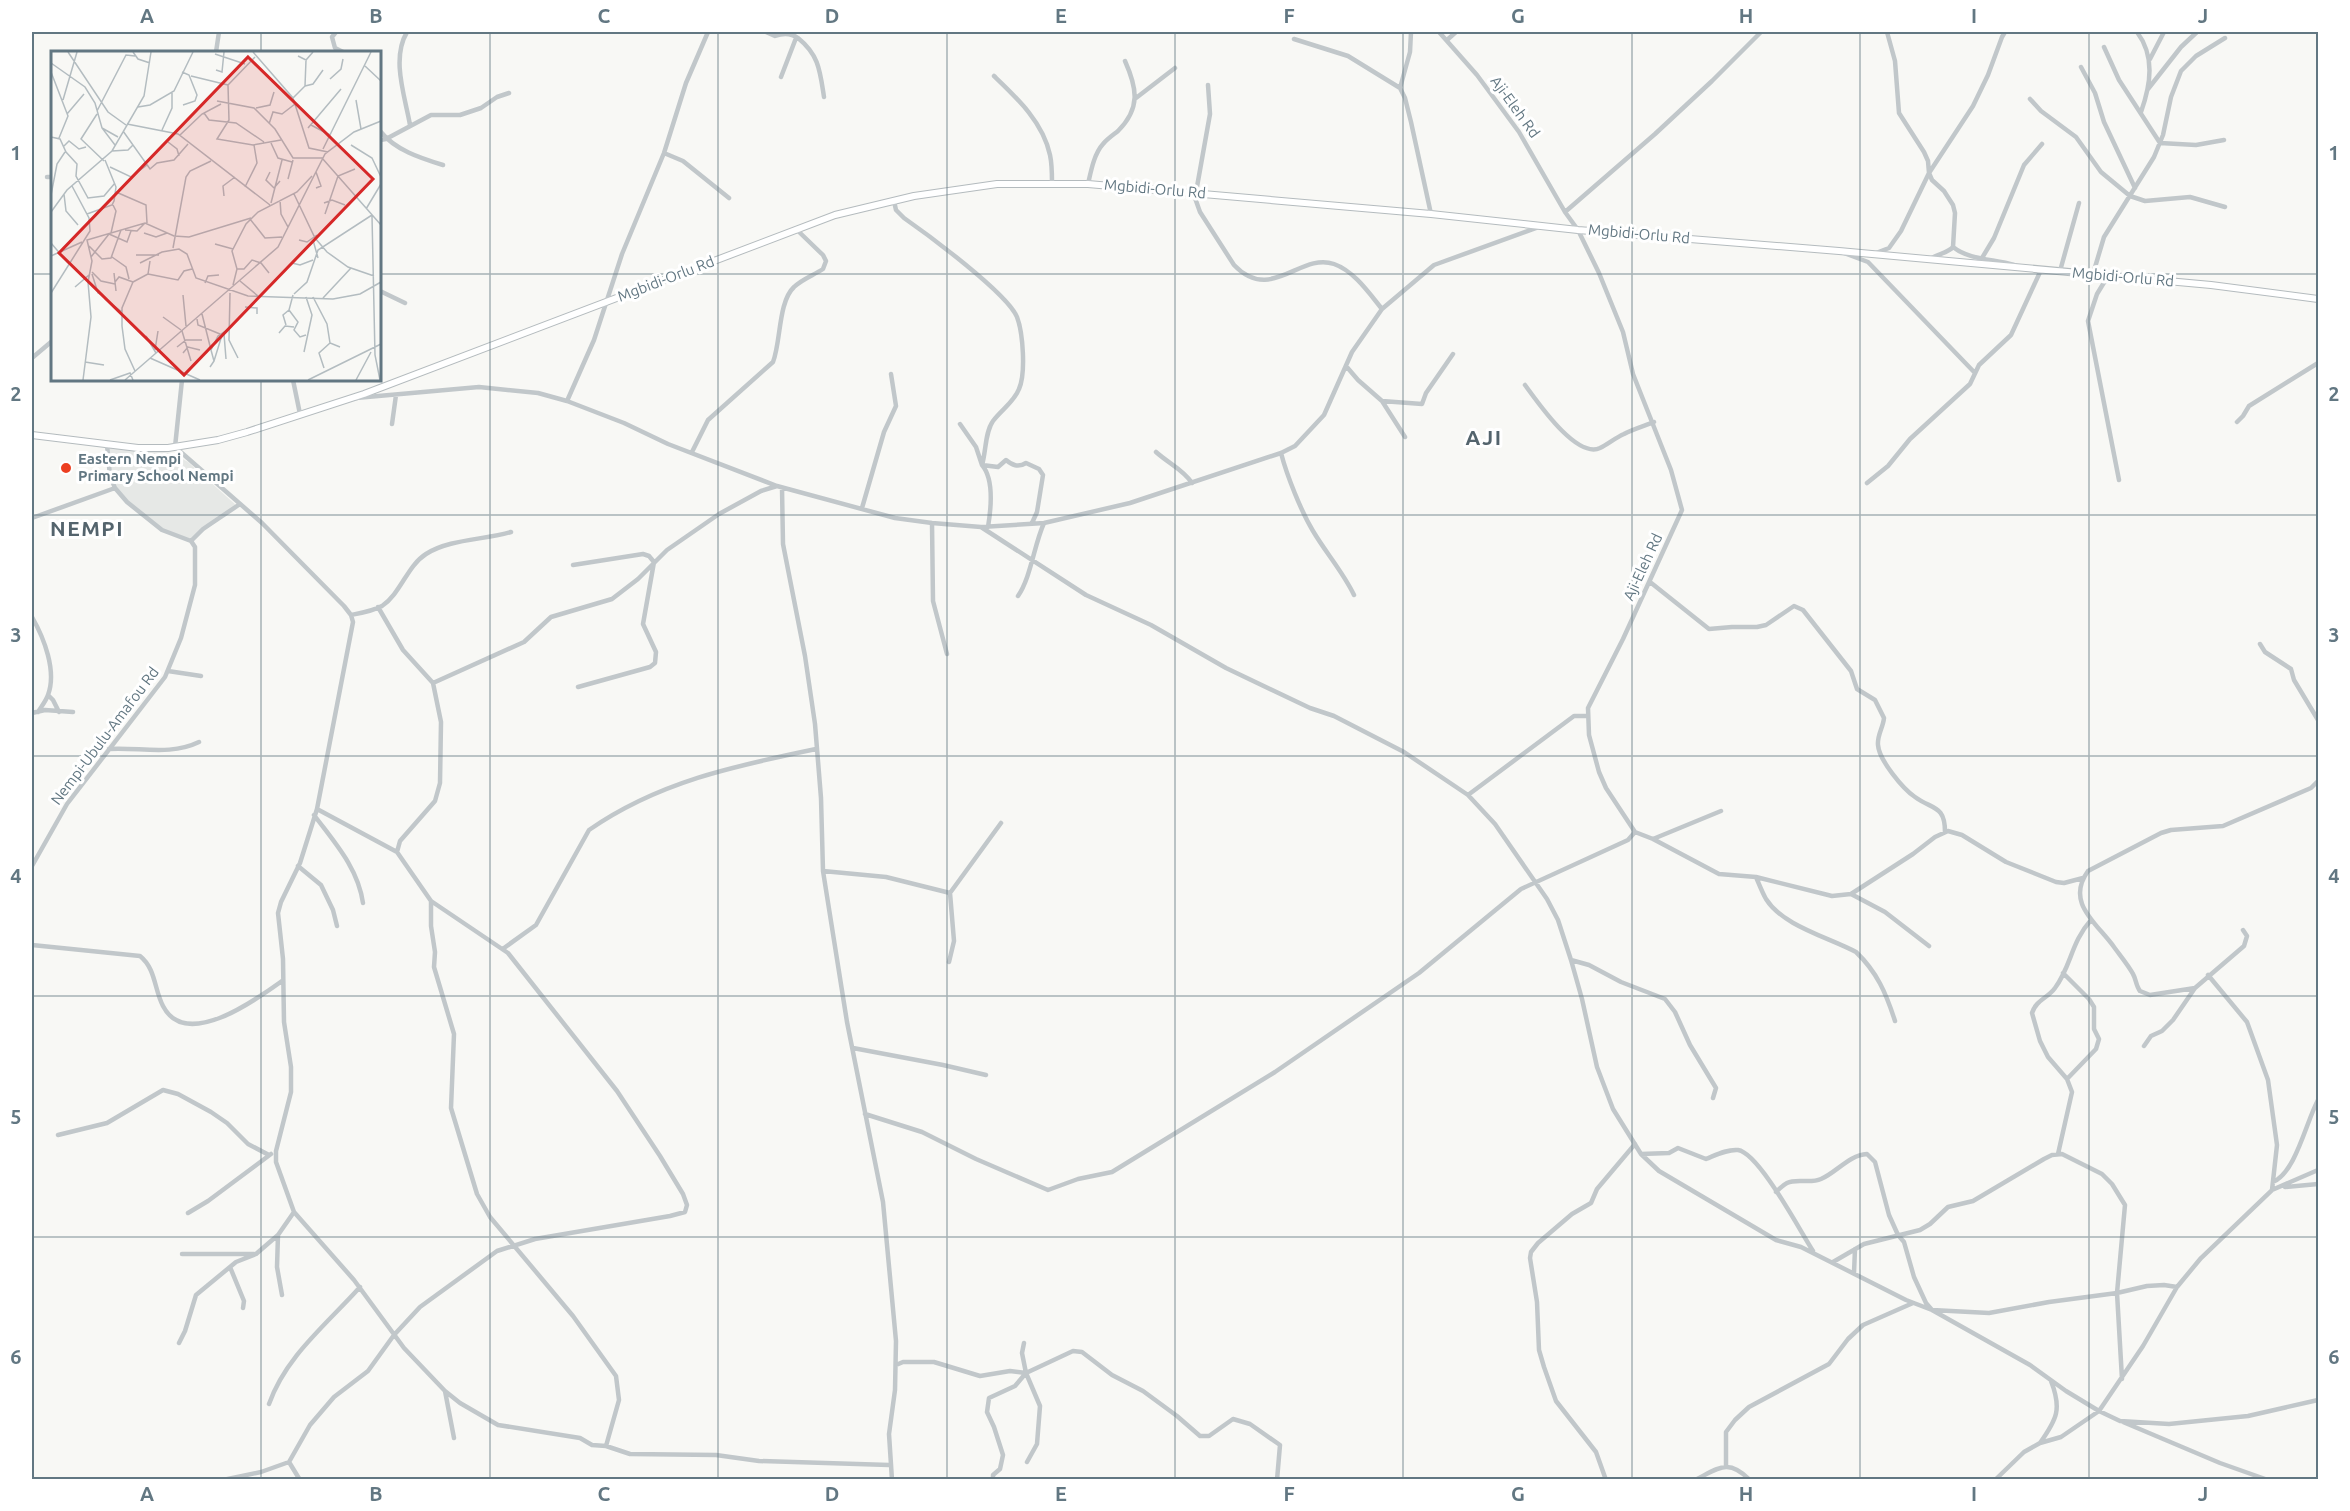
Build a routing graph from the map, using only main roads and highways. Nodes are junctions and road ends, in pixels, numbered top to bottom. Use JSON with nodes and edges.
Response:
{"nodes":[{"id":1,"x":2319,"y":299,"type":"edge"},
{"id":2,"x":32,"y":435,"type":"edge"}],
"edges":[{"from":1,"to":2,"type":"main road","name":"Mgbidi-Orlu Rd"}]}
